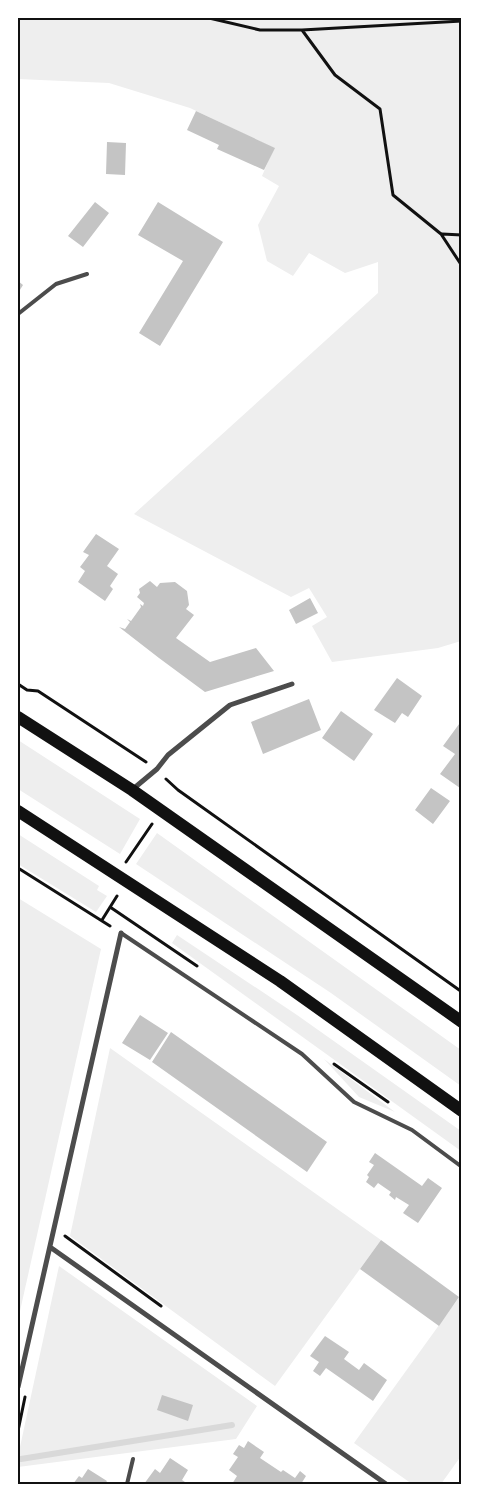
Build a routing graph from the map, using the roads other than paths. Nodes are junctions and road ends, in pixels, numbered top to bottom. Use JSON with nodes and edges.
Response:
{"nodes":[{"id":1,"x":87,"y":274,"type":"dead end"},
{"id":2,"x":18,"y":314,"type":"edge"},
{"id":3,"x":292,"y":684,"type":"dead end"},
{"id":4,"x":18,"y":717,"type":"edge"},
{"id":5,"x":132,"y":790,"type":"junction"},
{"id":6,"x":18,"y":811,"type":"edge"},
{"id":7,"x":121,"y":933,"type":"joint"},
{"id":8,"x":462,"y":1022,"type":"edge"},
{"id":9,"x":462,"y":1111,"type":"edge"},
{"id":10,"x":462,"y":1167,"type":"edge"},
{"id":11,"x":50,"y":1247,"type":"junction"},
{"id":12,"x":18,"y":1387,"type":"edge"},
{"id":13,"x":133,"y":1460,"type":"dead end"},
{"id":14,"x":127,"y":1484,"type":"edge"},
{"id":15,"x":386,"y":1484,"type":"edge"}],
"edges":[{"from":1,"to":2,"type":"lane"},
{"from":3,"to":5,"type":"street"},
{"from":4,"to":5,"type":"main road"},
{"from":5,"to":8,"type":"main road"},
{"from":6,"to":9,"type":"main road"},
{"from":7,"to":10,"type":"lane"},
{"from":7,"to":11,"type":"street"},
{"from":11,"to":12,"type":"street"},
{"from":11,"to":15,"type":"street"},
{"from":13,"to":14,"type":"lane"}]}
